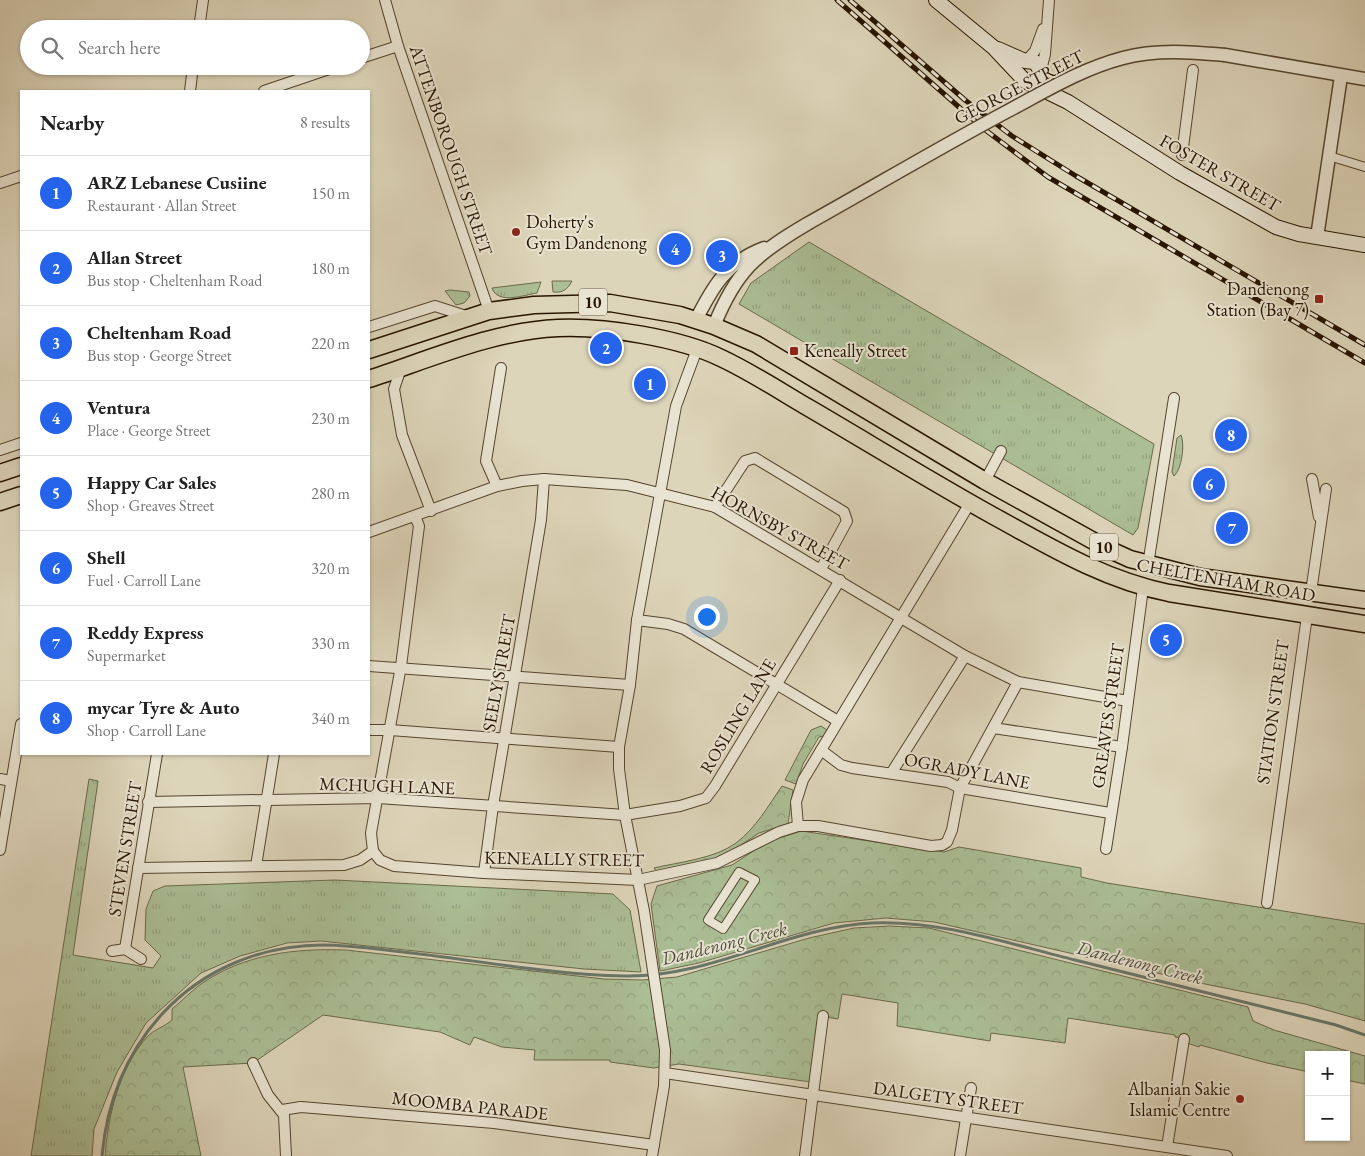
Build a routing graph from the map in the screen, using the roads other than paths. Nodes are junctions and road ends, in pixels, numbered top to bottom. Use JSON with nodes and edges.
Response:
{"nodes":[{"id":1,"x":203,"y":0,"type":"edge"},
{"id":2,"x":385,"y":0,"type":"edge"},
{"id":3,"x":936,"y":0,"type":"edge"},
{"id":4,"x":1049,"y":0,"type":"edge"},
{"id":5,"x":200,"y":20,"type":"edge"},
{"id":6,"x":1046,"y":21,"type":"junction"},
{"id":7,"x":398,"y":46,"type":"junction"},
{"id":8,"x":992,"y":47,"type":"junction"},
{"id":9,"x":370,"y":55,"type":"edge"},
{"id":10,"x":1026,"y":61,"type":"junction"},
{"id":11,"x":1193,"y":70,"type":"dead end"},
{"id":12,"x":1041,"y":71,"type":"junction"},
{"id":13,"x":192,"y":75,"type":"edge"},
{"id":14,"x":311,"y":75,"type":"edge"},
{"id":15,"x":1341,"y":76,"type":"junction"},
{"id":16,"x":1023,"y":79,"type":"junction"},
{"id":17,"x":1365,"y":79,"type":"edge"},
{"id":18,"x":190,"y":90,"type":"edge"},
{"id":19,"x":267,"y":90,"type":"edge"},
{"id":20,"x":1068,"y":102,"type":"junction"},
{"id":21,"x":1182,"y":155,"type":"dead end"},
{"id":22,"x":1329,"y":156,"type":"junction"},
{"id":23,"x":1365,"y":166,"type":"edge"},
{"id":24,"x":20,"y":176,"type":"edge"},
{"id":25,"x":0,"y":183,"type":"edge"},
{"id":26,"x":1317,"y":237,"type":"junction"},
{"id":27,"x":773,"y":245,"type":"junction"},
{"id":28,"x":1365,"y":245,"type":"edge"},
{"id":29,"x":489,"y":311,"type":"junction"},
{"id":30,"x":469,"y":317,"type":"junction"},
{"id":31,"x":696,"y":320,"type":"junction"},
{"id":32,"x":714,"y":326,"type":"junction"},
{"id":33,"x":370,"y":327,"type":"edge"},
{"id":34,"x":697,"y":349,"type":"junction"},
{"id":35,"x":370,"y":350,"type":"edge"},
{"id":36,"x":401,"y":368,"type":"junction"},
{"id":37,"x":501,"y":368,"type":"dead end"},
{"id":38,"x":370,"y":379,"type":"edge"},
{"id":39,"x":1174,"y":398,"type":"dead end"},
{"id":40,"x":20,"y":443,"type":"edge"},
{"id":41,"x":0,"y":450,"type":"edge"},
{"id":42,"x":1001,"y":451,"type":"dead end"},
{"id":43,"x":20,"y":466,"type":"edge"},
{"id":44,"x":0,"y":474,"type":"edge"},
{"id":45,"x":544,"y":479,"type":"junction"},
{"id":46,"x":1312,"y":479,"type":"dead end"},
{"id":47,"x":985,"y":481,"type":"junction"},
{"id":48,"x":497,"y":486,"type":"junction"},
{"id":49,"x":1326,"y":489,"type":"dead end"},
{"id":50,"x":661,"y":494,"type":"junction"},
{"id":51,"x":20,"y":495,"type":"edge"},
{"id":52,"x":0,"y":502,"type":"edge"},
{"id":53,"x":970,"y":503,"type":"junction"},
{"id":54,"x":714,"y":507,"type":"junction"},
{"id":55,"x":431,"y":511,"type":"junction"},
{"id":56,"x":415,"y":516,"type":"junction"},
{"id":57,"x":1321,"y":526,"type":"junction"},
{"id":58,"x":370,"y":532,"type":"edge"},
{"id":59,"x":1148,"y":565,"type":"junction"},
{"id":60,"x":821,"y":569,"type":"junction"},
{"id":61,"x":840,"y":580,"type":"junction"},
{"id":62,"x":1143,"y":588,"type":"junction"},
{"id":63,"x":1310,"y":592,"type":"junction"},
{"id":64,"x":1365,"y":600,"type":"edge"},
{"id":65,"x":1306,"y":616,"type":"junction"},
{"id":66,"x":901,"y":618,"type":"junction"},
{"id":67,"x":637,"y":620,"type":"junction"},
{"id":68,"x":1365,"y":624,"type":"edge"},
{"id":69,"x":965,"y":656,"type":"junction"},
{"id":70,"x":370,"y":666,"type":"edge"},
{"id":71,"x":401,"y":666,"type":"junction"},
{"id":72,"x":515,"y":676,"type":"junction"},
{"id":73,"x":1018,"y":682,"type":"junction"},
{"id":74,"x":630,"y":685,"type":"junction"},
{"id":75,"x":777,"y":686,"type":"junction"},
{"id":76,"x":1128,"y":701,"type":"junction"},
{"id":77,"x":838,"y":721,"type":"junction"},
{"id":78,"x":20,"y":728,"type":"edge"},
{"id":79,"x":993,"y":728,"type":"junction"},
{"id":80,"x":370,"y":730,"type":"edge"},
{"id":81,"x":390,"y":730,"type":"junction"},
{"id":82,"x":504,"y":738,"type":"junction"},
{"id":83,"x":619,"y":747,"type":"junction"},
{"id":84,"x":1122,"y":747,"type":"junction"},
{"id":85,"x":821,"y":750,"type":"junction"},
{"id":86,"x":157,"y":755,"type":"edge"},
{"id":87,"x":274,"y":755,"type":"edge"},
{"id":88,"x":892,"y":772,"type":"junction"},
{"id":89,"x":5,"y":780,"type":"edge"},
{"id":90,"x":960,"y":788,"type":"junction"},
{"id":91,"x":378,"y":798,"type":"junction"},
{"id":92,"x":266,"y":800,"type":"junction"},
{"id":93,"x":148,"y":802,"type":"junction"},
{"id":94,"x":493,"y":806,"type":"junction"},
{"id":95,"x":1110,"y":813,"type":"junction"},
{"id":96,"x":625,"y":815,"type":"junction"},
{"id":97,"x":798,"y":826,"type":"junction"},
{"id":98,"x":1106,"y":849,"type":"dead end"},
{"id":99,"x":0,"y":850,"type":"edge"},
{"id":100,"x":373,"y":851,"type":"junction"},
{"id":101,"x":256,"y":866,"type":"junction"},
{"id":102,"x":138,"y":868,"type":"junction"},
{"id":103,"x":739,"y":872,"type":"joint"},
{"id":104,"x":484,"y":873,"type":"junction"},
{"id":105,"x":638,"y":880,"type":"junction"},
{"id":106,"x":1267,"y":903,"type":"dead end"},
{"id":107,"x":125,"y":949,"type":"junction"},
{"id":108,"x":112,"y":951,"type":"dead end"},
{"id":109,"x":141,"y":959,"type":"dead end"},
{"id":110,"x":823,"y":1016,"type":"dead end"},
{"id":111,"x":1184,"y":1039,"type":"dead end"},
{"id":112,"x":253,"y":1063,"type":"dead end"},
{"id":113,"x":664,"y":1074,"type":"junction"},
{"id":114,"x":971,"y":1088,"type":"dead end"},
{"id":115,"x":814,"y":1094,"type":"junction"},
{"id":116,"x":282,"y":1110,"type":"junction"},
{"id":117,"x":966,"y":1117,"type":"junction"},
{"id":118,"x":654,"y":1145,"type":"junction"},
{"id":119,"x":1169,"y":1150,"type":"edge"},
{"id":120,"x":286,"y":1156,"type":"edge"},
{"id":121,"x":652,"y":1156,"type":"edge"},
{"id":122,"x":804,"y":1156,"type":"edge"},
{"id":123,"x":960,"y":1156,"type":"edge"},
{"id":124,"x":1227,"y":1156,"type":"edge"}],
"edges":[{"from":1,"to":5,"type":"street"},
{"from":2,"to":7,"type":"street","name":"ATTENBOROUGH STREET"},
{"from":3,"to":8,"type":"main road"},
{"from":4,"to":6,"type":"street"},
{"from":6,"to":10,"type":"street"},
{"from":6,"to":12,"type":"street"},
{"from":7,"to":9,"type":"street"},
{"from":7,"to":29,"type":"street","name":"ATTENBOROUGH STREET"},
{"from":8,"to":10,"type":"main road"},
{"from":8,"to":16,"type":"main road"},
{"from":10,"to":12,"type":"main road"},
{"from":10,"to":16,"type":"main road"},
{"from":11,"to":21,"type":"street"},
{"from":12,"to":16,"type":"main road"},
{"from":12,"to":20,"type":"main road","name":"FOSTER STREET"},
{"from":13,"to":18,"type":"street"},
{"from":14,"to":19,"type":"street"},
{"from":15,"to":17,"type":"street","name":"GEORGE STREET"},
{"from":15,"to":22,"type":"street"},
{"from":15,"to":27,"type":"street","name":"GEORGE STREET","bridge":true},
{"from":16,"to":20,"type":"main road","name":"FOSTER STREET"},
{"from":20,"to":26,"type":"main road","name":"FOSTER STREET"},
{"from":22,"to":23,"type":"street"},
{"from":22,"to":26,"type":"street"},
{"from":24,"to":25,"type":"street"},
{"from":26,"to":28,"type":"main road","name":"FOSTER STREET"},
{"from":27,"to":31,"type":"street","name":"GEORGE STREET"},
{"from":27,"to":32,"type":"street","name":"GEORGE STREET"},
{"from":29,"to":30,"type":"main road","number":"10"},
{"from":29,"to":31,"type":"main road","number":"10"},
{"from":30,"to":33,"type":"street"},
{"from":30,"to":35,"type":"main road","number":"10"},
{"from":31,"to":32,"type":"main road","number":"10"},
{"from":31,"to":34,"type":"main road"},
{"from":32,"to":34,"type":"main road"},
{"from":32,"to":47,"type":"main road","name":"CHELTENHAM ROAD","number":"10"},
{"from":34,"to":36,"type":"main road","name":"CHELTENHAM ROAD","number":"10"},
{"from":34,"to":50,"type":"street"},
{"from":34,"to":53,"type":"main road","name":"CHELTENHAM ROAD","number":"10"},
{"from":36,"to":38,"type":"main road","name":"CHELTENHAM ROAD","number":"10"},
{"from":36,"to":55,"type":"street"},
{"from":37,"to":48,"type":"street"},
{"from":39,"to":59,"type":"street"},
{"from":40,"to":41,"type":"street"},
{"from":42,"to":47,"type":"street"},
{"from":43,"to":44,"type":"main road"},
{"from":45,"to":48,"type":"street","name":"HORNSBY STREET"},
{"from":45,"to":50,"type":"street","name":"HORNSBY STREET"},
{"from":45,"to":72,"type":"street","name":"SEELY STREET"},
{"from":46,"to":57,"type":"street","name":"STATION STREET"},
{"from":47,"to":53,"type":"main road"},
{"from":47,"to":59,"type":"main road","name":"CHELTENHAM ROAD","number":"10"},
{"from":48,"to":55,"type":"street","name":"HORNSBY STREET"},
{"from":49,"to":57,"type":"street","name":"STATION STREET"},
{"from":50,"to":54,"type":"street","name":"HORNSBY STREET"},
{"from":50,"to":67,"type":"street"},
{"from":51,"to":52,"type":"main road"},
{"from":53,"to":62,"type":"main road","name":"CHELTENHAM ROAD","number":"10"},
{"from":53,"to":66,"type":"street"},
{"from":54,"to":60,"type":"street","name":"HORNSBY STREET"},
{"from":54,"to":60,"type":"street"},
{"from":55,"to":56,"type":"street","name":"HORNSBY STREET"},
{"from":56,"to":58,"type":"street","name":"HORNSBY STREET"},
{"from":56,"to":71,"type":"street"},
{"from":57,"to":63,"type":"street","name":"STATION STREET"},
{"from":59,"to":62,"type":"main road"},
{"from":59,"to":63,"type":"main road","name":"CHELTENHAM ROAD","number":"10"},
{"from":60,"to":61,"type":"street","name":"HORNSBY STREET"},
{"from":61,"to":66,"type":"street","name":"HORNSBY STREET"},
{"from":61,"to":75,"type":"street","name":"ROSLING LANE"},
{"from":62,"to":65,"type":"main road","name":"CHELTENHAM ROAD","number":"10"},
{"from":62,"to":76,"type":"street","name":"GREAVES STREET"},
{"from":63,"to":64,"type":"main road","name":"CHELTENHAM ROAD","number":"10"},
{"from":63,"to":65,"type":"main road","name":"STATION STREET"},
{"from":65,"to":68,"type":"main road","name":"CHELTENHAM ROAD","number":"10"},
{"from":65,"to":106,"type":"street","name":"STATION STREET"},
{"from":66,"to":69,"type":"street","name":"HORNSBY STREET"},
{"from":66,"to":77,"type":"street"},
{"from":67,"to":74,"type":"street"},
{"from":67,"to":75,"type":"street"},
{"from":69,"to":73,"type":"street","name":"HORNSBY STREET"},
{"from":69,"to":88,"type":"street"},
{"from":70,"to":71,"type":"street"},
{"from":71,"to":72,"type":"street"},
{"from":71,"to":81,"type":"street"},
{"from":72,"to":74,"type":"street"},
{"from":72,"to":82,"type":"street","name":"SEELY STREET"},
{"from":73,"to":76,"type":"street","name":"HORNSBY STREET"},
{"from":73,"to":79,"type":"street"},
{"from":74,"to":83,"type":"street"},
{"from":75,"to":77,"type":"street"},
{"from":75,"to":96,"type":"street","name":"ROSLING LANE"},
{"from":76,"to":84,"type":"street","name":"GREAVES STREET"},
{"from":77,"to":85,"type":"street"},
{"from":78,"to":89,"type":"street"},
{"from":79,"to":84,"type":"street"},
{"from":79,"to":90,"type":"street"},
{"from":80,"to":81,"type":"street"},
{"from":81,"to":82,"type":"street"},
{"from":81,"to":91,"type":"street"},
{"from":82,"to":83,"type":"street"},
{"from":82,"to":94,"type":"street","name":"SEELY STREET"},
{"from":83,"to":96,"type":"street"},
{"from":84,"to":95,"type":"street","name":"GREAVES STREET"},
{"from":85,"to":88,"type":"street","name":"OGRADY LANE"},
{"from":85,"to":97,"type":"street"},
{"from":86,"to":93,"type":"street","name":"STEVEN STREET"},
{"from":87,"to":92,"type":"street"},
{"from":88,"to":90,"type":"street","name":"OGRADY LANE"},
{"from":89,"to":99,"type":"street"},
{"from":90,"to":95,"type":"street","name":"OGRADY LANE"},
{"from":90,"to":97,"type":"street"},
{"from":91,"to":92,"type":"street","name":"MCHUGH LANE"},
{"from":91,"to":94,"type":"street","name":"MCHUGH LANE"},
{"from":91,"to":100,"type":"street"},
{"from":92,"to":93,"type":"street","name":"MCHUGH LANE"},
{"from":92,"to":101,"type":"street"},
{"from":93,"to":102,"type":"street","name":"STEVEN STREET"},
{"from":94,"to":96,"type":"street","name":"MCHUGH LANE"},
{"from":94,"to":104,"type":"street","name":"SEELY STREET"},
{"from":95,"to":98,"type":"street","name":"GREAVES STREET"},
{"from":96,"to":105,"type":"street"},
{"from":97,"to":105,"type":"street","name":"KENEALLY STREET"},
{"from":100,"to":101,"type":"street"},
{"from":100,"to":104,"type":"street","name":"KENEALLY STREET"},
{"from":101,"to":102,"type":"street"},
{"from":102,"to":107,"type":"street","name":"STEVEN STREET"},
{"from":103,"to":103,"type":"street"},
{"from":104,"to":105,"type":"street","name":"KENEALLY STREET"},
{"from":105,"to":113,"type":"street"},
{"from":107,"to":108,"type":"street"},
{"from":107,"to":109,"type":"street"},
{"from":110,"to":115,"type":"street"},
{"from":111,"to":119,"type":"street"},
{"from":112,"to":116,"type":"street"},
{"from":113,"to":115,"type":"street","name":"DALGETY STREET"},
{"from":113,"to":118,"type":"street"},
{"from":114,"to":117,"type":"street"},
{"from":115,"to":117,"type":"street","name":"DALGETY STREET"},
{"from":115,"to":122,"type":"street"},
{"from":116,"to":118,"type":"street","name":"MOOMBA PARADE"},
{"from":116,"to":120,"type":"street"},
{"from":117,"to":119,"type":"street","name":"DALGETY STREET"},
{"from":117,"to":123,"type":"street"},
{"from":118,"to":121,"type":"street"},
{"from":119,"to":124,"type":"street","name":"DALGETY STREET"}]}
